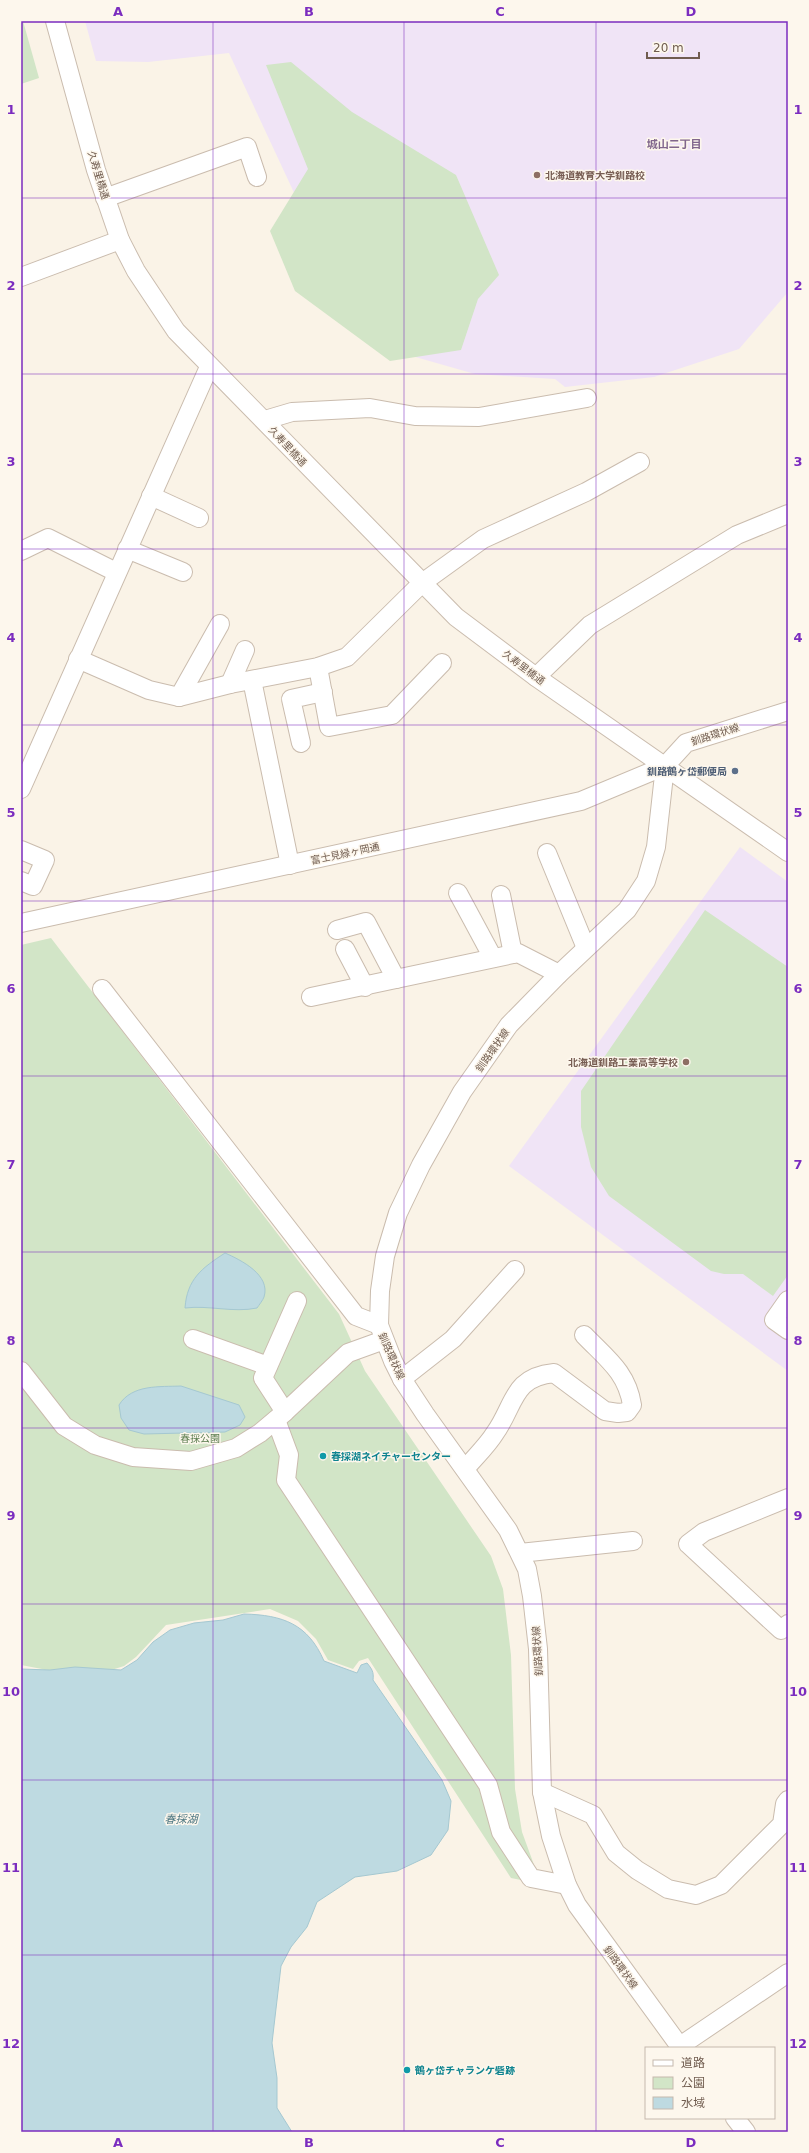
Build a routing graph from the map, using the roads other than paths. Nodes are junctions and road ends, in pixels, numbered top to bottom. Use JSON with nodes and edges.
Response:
{"nodes":[{"id":1,"x":55,"y":21,"type":"edge"},
{"id":2,"x":257,"y":177,"type":"dead end"},
{"id":3,"x":105,"y":198,"type":"junction"},
{"id":4,"x":120,"y":240,"type":"junction"},
{"id":5,"x":21,"y":277,"type":"edge"},
{"id":6,"x":209,"y":367,"type":"junction"},
{"id":7,"x":587,"y":398,"type":"dead end"},
{"id":8,"x":264,"y":420,"type":"junction"},
{"id":9,"x":640,"y":462,"type":"dead end"},
{"id":10,"x":151,"y":496,"type":"junction"},
{"id":11,"x":788,"y":514,"type":"edge"},
{"id":12,"x":199,"y":518,"type":"dead end"},
{"id":13,"x":127,"y":549,"type":"junction"},
{"id":14,"x":21,"y":551,"type":"edge"},
{"id":15,"x":116,"y":572,"type":"junction"},
{"id":16,"x":183,"y":572,"type":"dead end"},
{"id":17,"x":422,"y":583,"type":"junction"},
{"id":18,"x":220,"y":624,"type":"dead end"},
{"id":19,"x":244,"y":650,"type":"dead end"},
{"id":20,"x":78,"y":659,"type":"junction"},
{"id":21,"x":442,"y":663,"type":"dead end"},
{"id":22,"x":318,"y":667,"type":"junction"},
{"id":23,"x":536,"y":677,"type":"junction"},
{"id":24,"x":252,"y":680,"type":"junction"},
{"id":25,"x":230,"y":684,"type":"junction"},
{"id":26,"x":323,"y":692,"type":"junction"},
{"id":27,"x":179,"y":697,"type":"junction"},
{"id":28,"x":788,"y":711,"type":"edge"},
{"id":29,"x":301,"y":743,"type":"dead end"},
{"id":30,"x":665,"y":766,"type":"junction"},
{"id":31,"x":21,"y":787,"type":"edge"},
{"id":32,"x":21,"y":850,"type":"edge"},
{"id":33,"x":788,"y":852,"type":"edge"},
{"id":34,"x":547,"y":853,"type":"dead end"},
{"id":35,"x":290,"y":865,"type":"junction"},
{"id":36,"x":21,"y":881,"type":"edge"},
{"id":37,"x":458,"y":893,"type":"dead end"},
{"id":38,"x":501,"y":895,"type":"dead end"},
{"id":39,"x":21,"y":923,"type":"edge"},
{"id":40,"x":337,"y":930,"type":"dead end"},
{"id":41,"x":586,"y":948,"type":"junction"},
{"id":42,"x":346,"y":949,"type":"dead end"},
{"id":43,"x":513,"y":954,"type":"junction"},
{"id":44,"x":493,"y":958,"type":"junction"},
{"id":45,"x":559,"y":974,"type":"junction"},
{"id":46,"x":396,"y":979,"type":"junction"},
{"id":47,"x":365,"y":987,"type":"junction"},
{"id":48,"x":102,"y":988,"type":"dead end"},
{"id":49,"x":311,"y":997,"type":"dead end"},
{"id":50,"x":515,"y":1270,"type":"dead end"},
{"id":51,"x":788,"y":1300,"type":"edge"},
{"id":52,"x":297,"y":1301,"type":"dead end"},
{"id":53,"x":788,"y":1330,"type":"edge"},
{"id":54,"x":382,"y":1333,"type":"junction"},
{"id":55,"x":584,"y":1335,"type":"dead end"},
{"id":56,"x":193,"y":1339,"type":"dead end"},
{"id":57,"x":268,"y":1366,"type":"junction"},
{"id":58,"x":21,"y":1371,"type":"edge"},
{"id":59,"x":402,"y":1379,"type":"junction"},
{"id":60,"x":280,"y":1416,"type":"junction"},
{"id":61,"x":465,"y":1469,"type":"junction"},
{"id":62,"x":788,"y":1498,"type":"edge"},
{"id":63,"x":633,"y":1541,"type":"dead end"},
{"id":64,"x":520,"y":1553,"type":"junction"},
{"id":65,"x":788,"y":1624,"type":"edge"},
{"id":66,"x":542,"y":1792,"type":"junction"},
{"id":67,"x":788,"y":1800,"type":"edge"},
{"id":68,"x":566,"y":1885,"type":"junction"},
{"id":69,"x":788,"y":1972,"type":"edge"},
{"id":70,"x":681,"y":2047,"type":"edge"},
{"id":71,"x":736,"y":2119,"type":"edge"},
{"id":72,"x":746,"y":2132,"type":"edge"}],
"edges":[{"from":1,"to":3,"type":"street","name":"久寿里橋通"},
{"from":2,"to":3,"type":"street"},
{"from":3,"to":4,"type":"street","name":"久寿里橋通"},
{"from":4,"to":5,"type":"street"},
{"from":4,"to":6,"type":"street","name":"久寿里橋通"},
{"from":6,"to":8,"type":"street","name":"久寿里橋通"},
{"from":6,"to":10,"type":"street"},
{"from":7,"to":8,"type":"street"},
{"from":8,"to":17,"type":"street","name":"久寿里橋通"},
{"from":9,"to":17,"type":"street"},
{"from":10,"to":12,"type":"street"},
{"from":10,"to":13,"type":"street"},
{"from":11,"to":23,"type":"street"},
{"from":13,"to":15,"type":"street"},
{"from":13,"to":16,"type":"street"},
{"from":14,"to":15,"type":"street"},
{"from":15,"to":20,"type":"street"},
{"from":17,"to":22,"type":"street"},
{"from":17,"to":23,"type":"street","name":"久寿里橋通"},
{"from":18,"to":27,"type":"street"},
{"from":19,"to":25,"type":"street"},
{"from":20,"to":27,"type":"street"},
{"from":20,"to":31,"type":"street"},
{"from":21,"to":26,"type":"street"},
{"from":22,"to":24,"type":"street"},
{"from":22,"to":26,"type":"street"},
{"from":23,"to":30,"type":"street","name":"久寿里橋通"},
{"from":24,"to":25,"type":"street"},
{"from":24,"to":35,"type":"street"},
{"from":25,"to":27,"type":"street"},
{"from":26,"to":29,"type":"street"},
{"from":28,"to":30,"type":"street","name":"釧路環状線"},
{"from":30,"to":33,"type":"street","name":"久寿里橋通"},
{"from":30,"to":35,"type":"street","name":"富士見緑ヶ岡通"},
{"from":30,"to":41,"type":"street","name":"釧路環状線"},
{"from":32,"to":36,"type":"street"},
{"from":34,"to":41,"type":"street"},
{"from":35,"to":39,"type":"street","name":"富士見緑ヶ岡通"},
{"from":37,"to":44,"type":"street"},
{"from":38,"to":43,"type":"street"},
{"from":40,"to":46,"type":"street"},
{"from":41,"to":45,"type":"street","name":"釧路環状線"},
{"from":42,"to":47,"type":"street"},
{"from":43,"to":44,"type":"street"},
{"from":43,"to":45,"type":"street"},
{"from":44,"to":46,"type":"street"},
{"from":45,"to":54,"type":"street","name":"釧路環状線"},
{"from":46,"to":47,"type":"street"},
{"from":47,"to":49,"type":"street"},
{"from":48,"to":54,"type":"street"},
{"from":50,"to":59,"type":"street"},
{"from":51,"to":53,"type":"street"},
{"from":52,"to":57,"type":"street"},
{"from":54,"to":59,"type":"street","name":"釧路環状線"},
{"from":54,"to":60,"type":"street"},
{"from":55,"to":61,"type":"street"},
{"from":56,"to":57,"type":"street"},
{"from":57,"to":60,"type":"street"},
{"from":58,"to":60,"type":"street"},
{"from":59,"to":61,"type":"street","name":"釧路環状線"},
{"from":60,"to":68,"type":"street"},
{"from":61,"to":64,"type":"street","name":"釧路環状線"},
{"from":62,"to":65,"type":"street"},
{"from":63,"to":64,"type":"street"},
{"from":64,"to":66,"type":"street","name":"釧路環状線"},
{"from":66,"to":67,"type":"street"},
{"from":66,"to":68,"type":"street","name":"釧路環状線"},
{"from":68,"to":70,"type":"street","name":"釧路環状線"},
{"from":69,"to":70,"type":"street"},
{"from":71,"to":72,"type":"street"}]}
